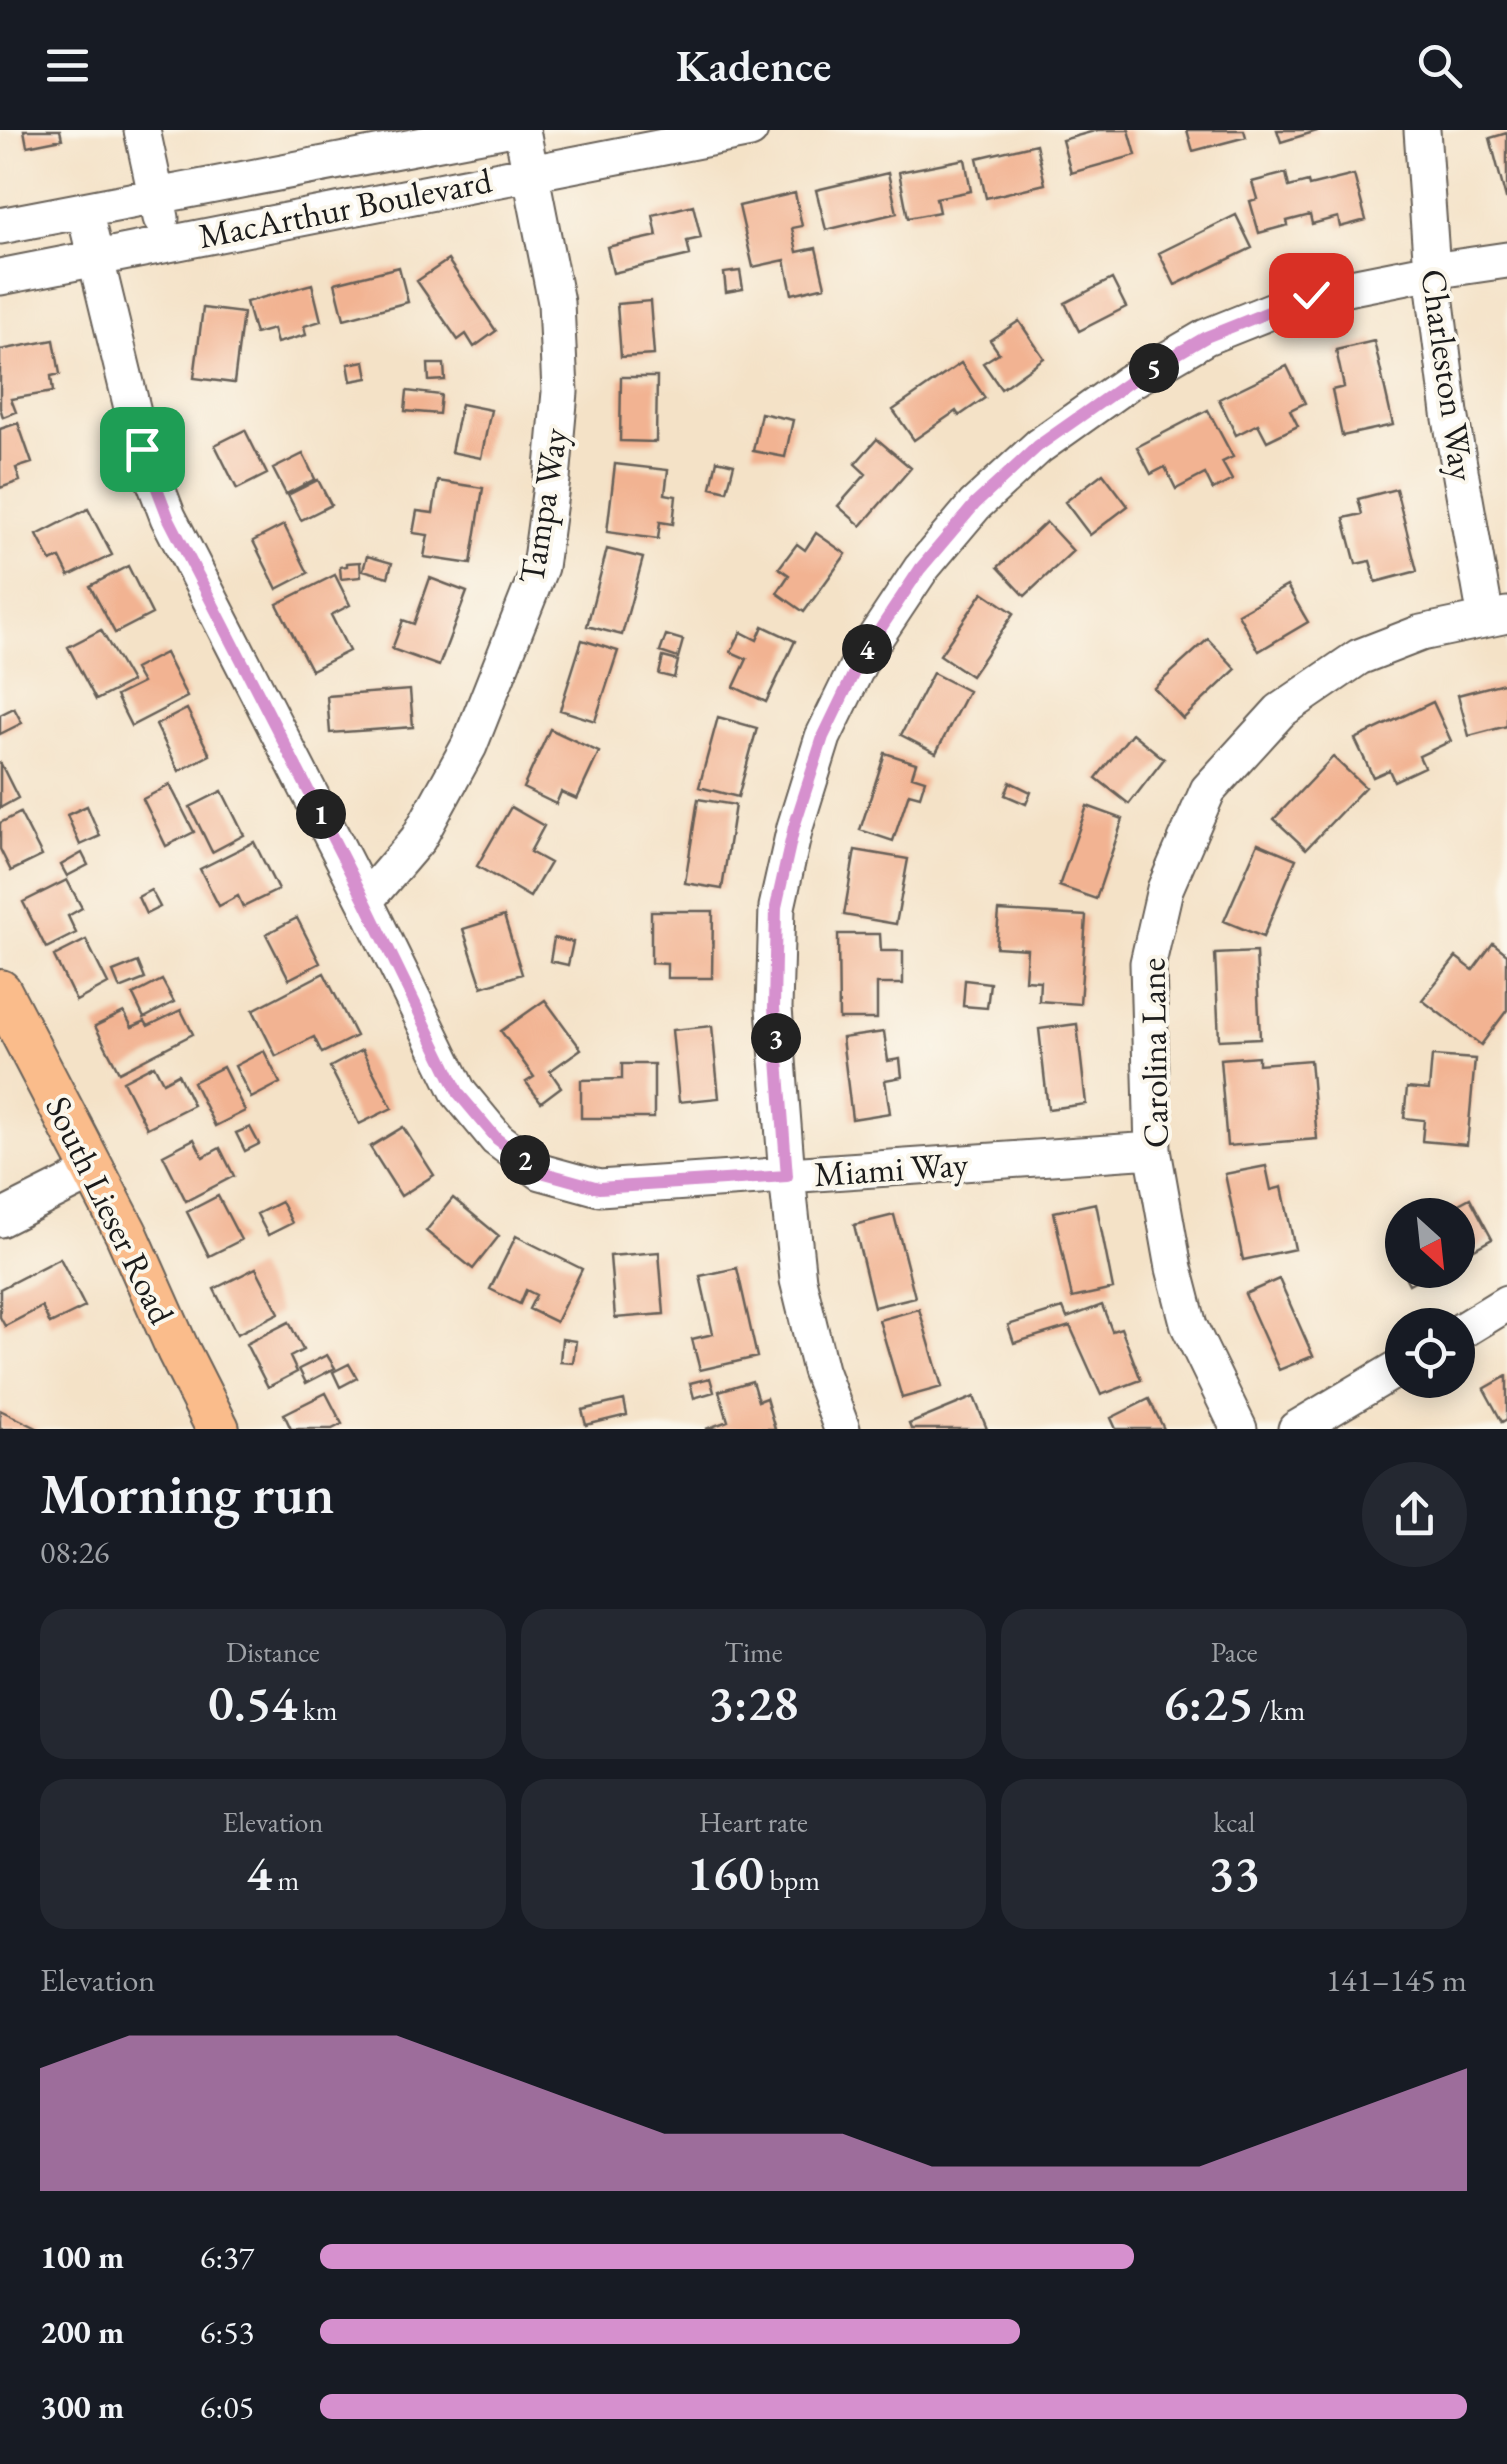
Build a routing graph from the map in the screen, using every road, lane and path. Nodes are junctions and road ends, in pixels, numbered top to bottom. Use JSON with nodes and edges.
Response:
{"nodes":[{"id":1,"x":142,"y":130,"type":"edge"},
{"id":2,"x":502,"y":130,"type":"edge"},
{"id":3,"x":522,"y":130,"type":"edge"},
{"id":4,"x":750,"y":130,"type":"edge"},
{"id":5,"x":1422,"y":130,"type":"edge"},
{"id":6,"x":530,"y":172,"type":"junction"},
{"id":7,"x":156,"y":196,"type":"junction"},
{"id":8,"x":84,"y":210,"type":"junction"},
{"id":9,"x":0,"y":226,"type":"edge"},
{"id":10,"x":167,"y":243,"type":"junction"},
{"id":11,"x":95,"y":257,"type":"junction"},
{"id":12,"x":1507,"y":260,"type":"edge"},
{"id":13,"x":1432,"y":270,"type":"junction"},
{"id":14,"x":0,"y":276,"type":"edge"},
{"id":15,"x":1497,"y":617,"type":"edge"},
{"id":16,"x":365,"y":901,"type":"junction"},
{"id":17,"x":1,"y":994,"type":"edge"},
{"id":18,"x":1152,"y":1150,"type":"junction"},
{"id":19,"x":94,"y":1171,"type":"junction"},
{"id":20,"x":787,"y":1176,"type":"junction"},
{"id":21,"x":0,"y":1218,"type":"edge"},
{"id":22,"x":1507,"y":1303,"type":"edge"},
{"id":23,"x":1475,"y":1323,"type":"edge"},
{"id":24,"x":1385,"y":1376,"type":"edge"},
{"id":25,"x":218,"y":1429,"type":"edge"},
{"id":26,"x":842,"y":1429,"type":"edge"},
{"id":27,"x":1239,"y":1429,"type":"edge"},
{"id":28,"x":1296,"y":1429,"type":"edge"}],
"edges":[{"from":1,"to":7,"type":"street"},
{"from":2,"to":7,"type":"street","name":"MacArthur Boulevard"},
{"from":3,"to":6,"type":"street","name":"Tampa Way"},
{"from":4,"to":6,"type":"street","name":"MacArthur Boulevard"},
{"from":5,"to":13,"type":"street","name":"Charleston Way"},
{"from":6,"to":10,"type":"street","name":"MacArthur Boulevard"},
{"from":6,"to":16,"type":"street","name":"Tampa Way"},
{"from":7,"to":8,"type":"street","name":"MacArthur Boulevard"},
{"from":7,"to":10,"type":"street"},
{"from":8,"to":9,"type":"street","name":"MacArthur Boulevard"},
{"from":8,"to":11,"type":"street","name":"Miami Way"},
{"from":10,"to":11,"type":"street","name":"MacArthur Boulevard"},
{"from":11,"to":14,"type":"street","name":"MacArthur Boulevard"},
{"from":11,"to":16,"type":"street","name":"Miami Way"},
{"from":12,"to":13,"type":"street"},
{"from":13,"to":15,"type":"street","name":"Charleston Way"},
{"from":13,"to":20,"type":"street"},
{"from":15,"to":18,"type":"street","name":"Carolina Lane"},
{"from":16,"to":20,"type":"street","name":"Miami Way"},
{"from":17,"to":19,"type":"main road","name":"South Lieser Road"},
{"from":18,"to":20,"type":"street","name":"Miami Way"},
{"from":18,"to":27,"type":"street","name":"Carolina Lane"},
{"from":19,"to":21,"type":"street"},
{"from":19,"to":25,"type":"main road","name":"South Lieser Road"},
{"from":20,"to":26,"type":"street"},
{"from":22,"to":23,"type":"street"},
{"from":24,"to":28,"type":"street"}]}
